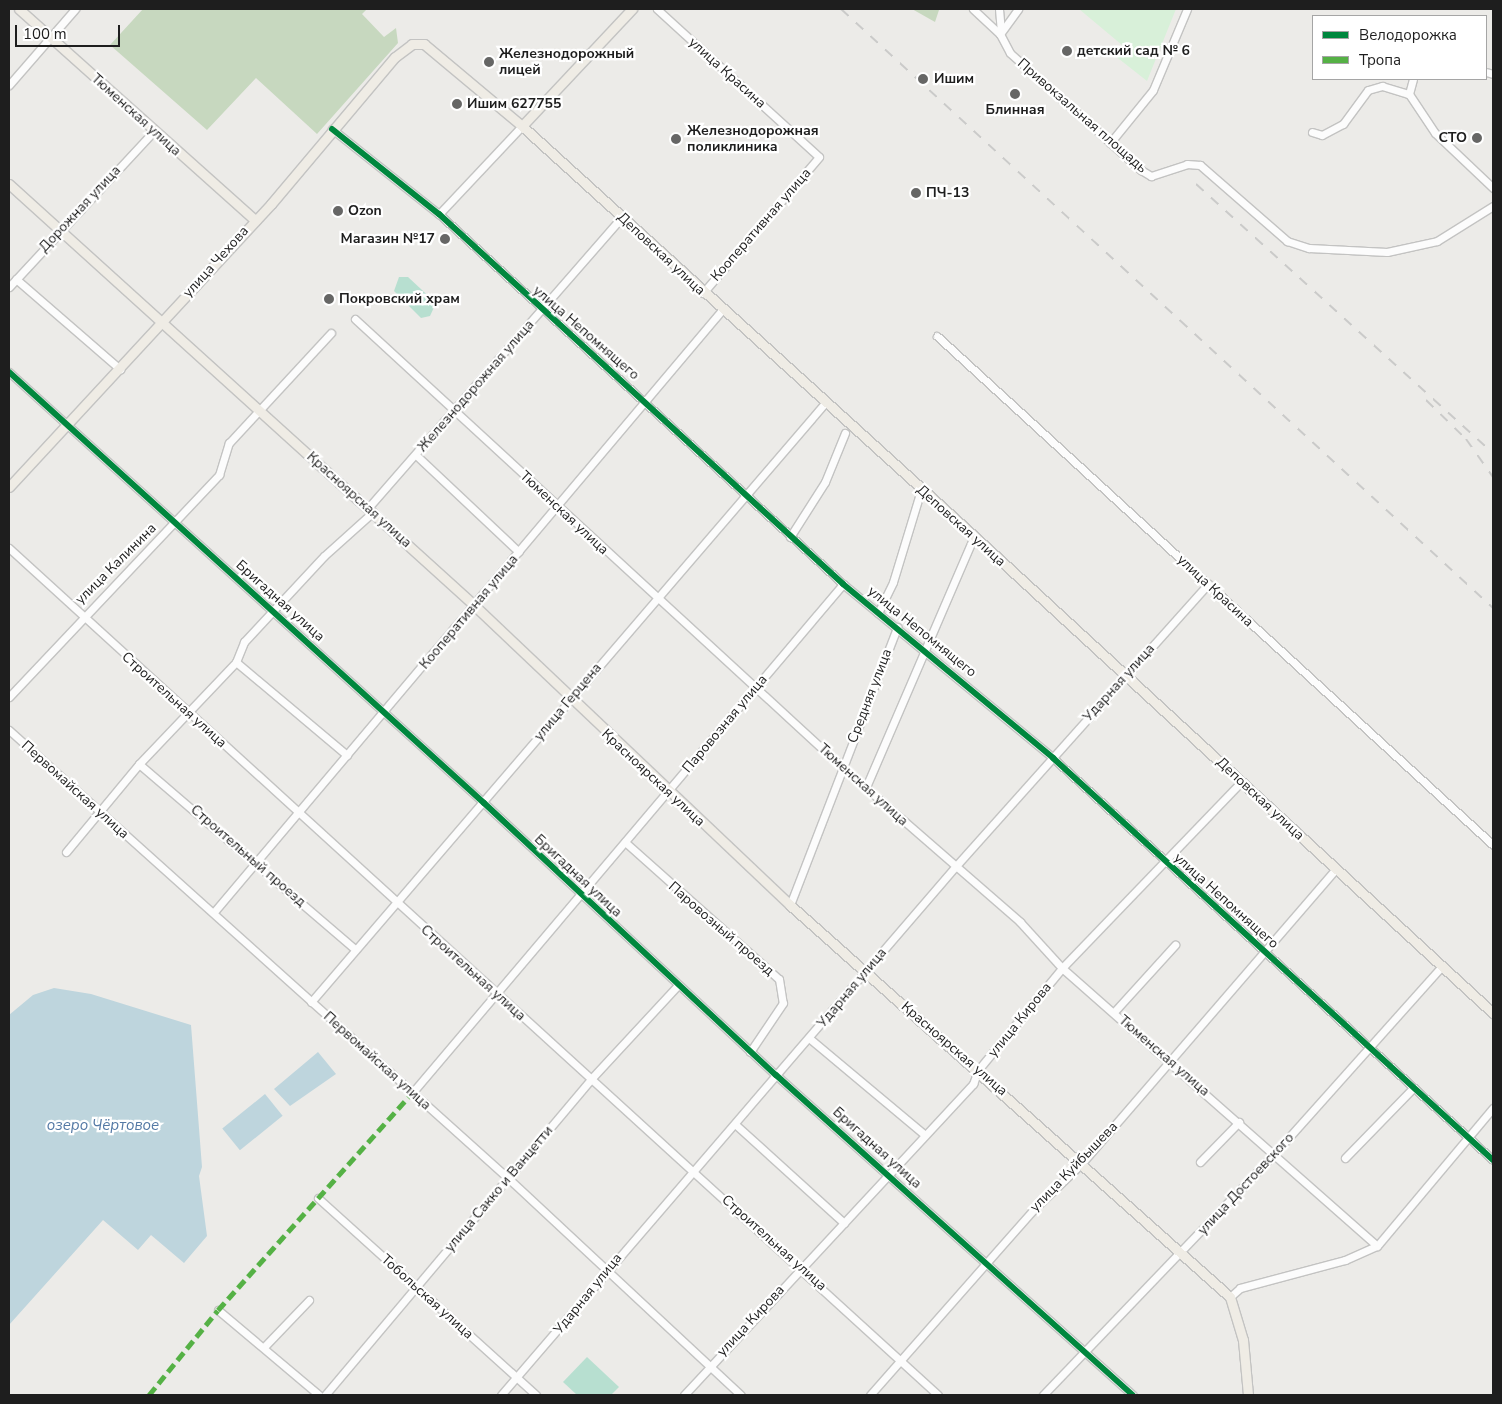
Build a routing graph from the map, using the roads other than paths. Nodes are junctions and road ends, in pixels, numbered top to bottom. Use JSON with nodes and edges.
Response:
{"nodes":[{"id":1,"x":19,"y":9,"type":"edge"},
{"id":2,"x":75,"y":9,"type":"edge"},
{"id":3,"x":632,"y":9,"type":"edge"},
{"id":4,"x":657,"y":9,"type":"edge"},
{"id":5,"x":973,"y":9,"type":"edge"},
{"id":6,"x":999,"y":9,"type":"edge"},
{"id":7,"x":1018,"y":9,"type":"edge"},
{"id":8,"x":1187,"y":9,"type":"edge"},
{"id":9,"x":1000,"y":34,"type":"junction"},
{"id":10,"x":50,"y":38,"type":"junction"},
{"id":11,"x":424,"y":44,"type":"joint"},
{"id":12,"x":1413,"y":80,"type":"edge"},
{"id":13,"x":9,"y":85,"type":"edge"},
{"id":14,"x":1409,"y":94,"type":"junction"},
{"id":15,"x":522,"y":126,"type":"junction"},
{"id":16,"x":332,"y":128,"type":"junction"},
{"id":17,"x":153,"y":132,"type":"junction"},
{"id":18,"x":1312,"y":132,"type":"dead end"},
{"id":19,"x":1110,"y":143,"type":"junction"},
{"id":20,"x":819,"y":157,"type":"joint"},
{"id":21,"x":9,"y":184,"type":"edge"},
{"id":22,"x":1493,"y":188,"type":"edge"},
{"id":23,"x":1493,"y":206,"type":"edge"},
{"id":24,"x":439,"y":214,"type":"junction"},
{"id":25,"x":622,"y":218,"type":"junction"},
{"id":26,"x":255,"y":220,"type":"junction"},
{"id":27,"x":61,"y":230,"type":"junction"},
{"id":28,"x":16,"y":279,"type":"junction"},
{"id":29,"x":9,"y":287,"type":"edge"},
{"id":30,"x":703,"y":293,"type":"junction"},
{"id":31,"x":722,"y":310,"type":"junction"},
{"id":32,"x":541,"y":312,"type":"junction"},
{"id":33,"x":355,"y":319,"type":"dead end"},
{"id":34,"x":162,"y":323,"type":"junction"},
{"id":35,"x":331,"y":333,"type":"dead end"},
{"id":36,"x":936,"y":336,"type":"dead end"},
{"id":37,"x":120,"y":369,"type":"junction"},
{"id":38,"x":9,"y":372,"type":"edge"},
{"id":39,"x":645,"y":401,"type":"junction"},
{"id":40,"x":825,"y":403,"type":"junction"},
{"id":41,"x":261,"y":411,"type":"junction"},
{"id":42,"x":454,"y":411,"type":"junction"},
{"id":43,"x":68,"y":427,"type":"junction"},
{"id":44,"x":845,"y":432,"type":"dead end"},
{"id":45,"x":416,"y":455,"type":"junction"},
{"id":46,"x":9,"y":487,"type":"edge"},
{"id":47,"x":921,"y":490,"type":"junction"},
{"id":48,"x":745,"y":495,"type":"junction"},
{"id":49,"x":556,"y":506,"type":"junction"},
{"id":50,"x":370,"y":510,"type":"junction"},
{"id":51,"x":173,"y":524,"type":"junction"},
{"id":52,"x":974,"y":536,"type":"junction"},
{"id":53,"x":790,"y":537,"type":"junction"},
{"id":54,"x":9,"y":548,"type":"edge"},
{"id":55,"x":519,"y":552,"type":"junction"},
{"id":56,"x":843,"y":584,"type":"junction"},
{"id":57,"x":1208,"y":584,"type":"junction"},
{"id":58,"x":656,"y":597,"type":"junction"},
{"id":59,"x":474,"y":606,"type":"junction"},
{"id":60,"x":273,"y":610,"type":"junction"},
{"id":61,"x":878,"y":613,"type":"junction"},
{"id":62,"x":82,"y":617,"type":"junction"},
{"id":63,"x":896,"y":627,"type":"junction"},
{"id":64,"x":924,"y":648,"type":"junction"},
{"id":65,"x":236,"y":662,"type":"junction"},
{"id":66,"x":1126,"y":677,"type":"junction"},
{"id":67,"x":756,"y":687,"type":"junction"},
{"id":68,"x":9,"y":696,"type":"edge"},
{"id":69,"x":570,"y":699,"type":"junction"},
{"id":70,"x":186,"y":712,"type":"junction"},
{"id":71,"x":384,"y":712,"type":"junction"},
{"id":72,"x":9,"y":730,"type":"edge"},
{"id":73,"x":347,"y":755,"type":"junction"},
{"id":74,"x":1053,"y":758,"type":"junction"},
{"id":75,"x":140,"y":764,"type":"junction"},
{"id":76,"x":842,"y":767,"type":"junction"},
{"id":77,"x":1241,"y":782,"type":"junction"},
{"id":78,"x":866,"y":787,"type":"junction"},
{"id":79,"x":667,"y":792,"type":"junction"},
{"id":80,"x":484,"y":803,"type":"junction"},
{"id":81,"x":97,"y":812,"type":"junction"},
{"id":82,"x":300,"y":813,"type":"junction"},
{"id":83,"x":625,"y":842,"type":"junction"},
{"id":84,"x":1493,"y":845,"type":"edge"},
{"id":85,"x":66,"y":852,"type":"dead end"},
{"id":86,"x":1164,"y":861,"type":"junction"},
{"id":87,"x":257,"y":862,"type":"junction"},
{"id":88,"x":955,"y":867,"type":"junction"},
{"id":89,"x":1336,"y":869,"type":"junction"},
{"id":90,"x":579,"y":894,"type":"junction"},
{"id":91,"x":396,"y":902,"type":"junction"},
{"id":92,"x":790,"y":906,"type":"junction"},
{"id":93,"x":214,"y":912,"type":"junction"},
{"id":94,"x":1175,"y":945,"type":"dead end"},
{"id":95,"x":356,"y":949,"type":"junction"},
{"id":96,"x":1264,"y":953,"type":"junction"},
{"id":97,"x":1441,"y":967,"type":"junction"},
{"id":98,"x":1062,"y":968,"type":"junction"},
{"id":99,"x":866,"y":972,"type":"junction"},
{"id":100,"x":678,"y":985,"type":"junction"},
{"id":101,"x":496,"y":995,"type":"junction"},
{"id":102,"x":311,"y":1002,"type":"junction"},
{"id":103,"x":1114,"y":1012,"type":"junction"},
{"id":104,"x":1493,"y":1013,"type":"edge"},
{"id":105,"x":809,"y":1038,"type":"junction"},
{"id":106,"x":1370,"y":1048,"type":"junction"},
{"id":107,"x":750,"y":1052,"type":"junction"},
{"id":108,"x":1170,"y":1061,"type":"junction"},
{"id":109,"x":978,"y":1070,"type":"junction"},
{"id":110,"x":776,"y":1075,"type":"junction"},
{"id":111,"x":591,"y":1079,"type":"junction"},
{"id":112,"x":1413,"y":1088,"type":"junction"},
{"id":113,"x":412,"y":1092,"type":"junction"},
{"id":114,"x":1493,"y":1108,"type":"edge"},
{"id":115,"x":1239,"y":1122,"type":"junction"},
{"id":116,"x":736,"y":1125,"type":"junction"},
{"id":117,"x":924,"y":1134,"type":"junction"},
{"id":118,"x":1469,"y":1138,"type":"junction"},
{"id":119,"x":1274,"y":1154,"type":"junction"},
{"id":120,"x":1345,"y":1158,"type":"dead end"},
{"id":121,"x":1493,"y":1160,"type":"edge"},
{"id":122,"x":1200,"y":1162,"type":"dead end"},
{"id":123,"x":1082,"y":1163,"type":"junction"},
{"id":124,"x":695,"y":1171,"type":"junction"},
{"id":125,"x":888,"y":1175,"type":"junction"},
{"id":126,"x":508,"y":1178,"type":"junction"},
{"id":127,"x":318,"y":1198,"type":"dead end"},
{"id":128,"x":844,"y":1223,"type":"junction"},
{"id":129,"x":1377,"y":1246,"type":"junction"},
{"id":130,"x":1182,"y":1253,"type":"junction"},
{"id":131,"x":988,"y":1264,"type":"junction"},
{"id":132,"x":800,"y":1268,"type":"junction"},
{"id":133,"x":606,"y":1270,"type":"junction"},
{"id":134,"x":418,"y":1288,"type":"junction"},
{"id":135,"x":1230,"y":1297,"type":"junction"},
{"id":136,"x":309,"y":1300,"type":"dead end"},
{"id":137,"x":218,"y":1310,"type":"dead end"},
{"id":138,"x":264,"y":1347,"type":"junction"},
{"id":139,"x":1085,"y":1353,"type":"junction"},
{"id":140,"x":903,"y":1362,"type":"junction"},
{"id":141,"x":710,"y":1366,"type":"junction"},
{"id":142,"x":516,"y":1377,"type":"junction"},
{"id":143,"x":1129,"y":1394,"type":"edge"},
{"id":144,"x":319,"y":1395,"type":"edge"},
{"id":145,"x":324,"y":1395,"type":"edge"},
{"id":146,"x":501,"y":1395,"type":"edge"},
{"id":147,"x":536,"y":1395,"type":"edge"},
{"id":148,"x":684,"y":1395,"type":"edge"},
{"id":149,"x":741,"y":1395,"type":"edge"},
{"id":150,"x":870,"y":1395,"type":"edge"},
{"id":151,"x":938,"y":1395,"type":"edge"},
{"id":152,"x":1043,"y":1395,"type":"edge"},
{"id":153,"x":1248,"y":1395,"type":"edge"}],
"edges":[{"from":1,"to":10,"type":"main road","name":"Тюменская улица"},
{"from":2,"to":10,"type":"street"},
{"from":3,"to":15,"type":"main road"},
{"from":4,"to":20,"type":"street","name":"улица Красина"},
{"from":5,"to":9,"type":"street","name":"Привокзальная площадь"},
{"from":6,"to":9,"type":"street"},
{"from":7,"to":9,"type":"street"},
{"from":8,"to":19,"type":"street"},
{"from":9,"to":19,"type":"street","name":"Привокзальная площадь"},
{"from":10,"to":13,"type":"street"},
{"from":10,"to":17,"type":"main road","name":"Тюменская улица"},
{"from":11,"to":15,"type":"main road","name":"Деповская улица"},
{"from":11,"to":16,"type":"main road","name":"улица Чехова"},
{"from":12,"to":14,"type":"street"},
{"from":14,"to":18,"type":"street"},
{"from":14,"to":22,"type":"street"},
{"from":15,"to":24,"type":"street"},
{"from":15,"to":25,"type":"main road","name":"Деповская улица"},
{"from":16,"to":24,"type":"street","name":"улица Непомнящего"},
{"from":16,"to":26,"type":"main road","name":"улица Чехова"},
{"from":17,"to":26,"type":"main road","name":"Тюменская улица"},
{"from":17,"to":27,"type":"street","name":"Дорожная улица"},
{"from":19,"to":23,"type":"street","name":"Привокзальная площадь"},
{"from":20,"to":30,"type":"street","name":"Кооперативная улица"},
{"from":21,"to":27,"type":"main road","name":"Красноярская улица"},
{"from":24,"to":32,"type":"street","name":"улица Непомнящего"},
{"from":25,"to":30,"type":"main road","name":"Деповская улица"},
{"from":25,"to":32,"type":"street","name":"Железнодорожная улица"},
{"from":26,"to":34,"type":"main road","name":"улица Чехова"},
{"from":27,"to":28,"type":"street","name":"Дорожная улица"},
{"from":27,"to":34,"type":"main road","name":"Красноярская улица"},
{"from":28,"to":29,"type":"street","name":"Дорожная улица"},
{"from":28,"to":37,"type":"street"},
{"from":30,"to":31,"type":"main road","name":"Деповская улица"},
{"from":31,"to":39,"type":"street","name":"Кооперативная улица"},
{"from":31,"to":40,"type":"main road","name":"Деповская улица"},
{"from":32,"to":39,"type":"street","name":"улица Непомнящего"},
{"from":32,"to":42,"type":"street","name":"Железнодорожная улица"},
{"from":33,"to":42,"type":"street","name":"Тюменская улица"},
{"from":34,"to":37,"type":"main road","name":"улица Чехова"},
{"from":34,"to":41,"type":"main road","name":"Красноярская улица"},
{"from":35,"to":41,"type":"street","name":"улица Калинина"},
{"from":36,"to":57,"type":"street","name":"улица Красина"},
{"from":37,"to":43,"type":"main road","name":"улица Чехова"},
{"from":38,"to":43,"type":"street","name":"Бригадная улица"},
{"from":39,"to":48,"type":"street","name":"улица Непомнящего"},
{"from":39,"to":49,"type":"street","name":"Кооперативная улица"},
{"from":40,"to":47,"type":"main road","name":"Деповская улица"},
{"from":40,"to":48,"type":"street","name":"улица Герцена"},
{"from":41,"to":50,"type":"main road","name":"Красноярская улица"},
{"from":41,"to":51,"type":"street","name":"улица Калинина"},
{"from":42,"to":45,"type":"street","name":"Железнодорожная улица"},
{"from":42,"to":49,"type":"street","name":"Тюменская улица"},
{"from":43,"to":46,"type":"main road","name":"улица Чехова"},
{"from":43,"to":51,"type":"street","name":"Бригадная улица"},
{"from":44,"to":53,"type":"street"},
{"from":45,"to":50,"type":"street","name":"Железнодорожная улица"},
{"from":45,"to":55,"type":"street"},
{"from":47,"to":52,"type":"main road","name":"Деповская улица"},
{"from":47,"to":61,"type":"street"},
{"from":48,"to":53,"type":"street","name":"улица Непомнящего"},
{"from":48,"to":58,"type":"street","name":"улица Герцена"},
{"from":49,"to":55,"type":"street","name":"Кооперативная улица"},
{"from":49,"to":58,"type":"street","name":"Тюменская улица"},
{"from":50,"to":59,"type":"main road","name":"Красноярская улица"},
{"from":50,"to":60,"type":"street","name":"Железнодорожная улица"},
{"from":51,"to":60,"type":"street","name":"Бригадная улица"},
{"from":51,"to":62,"type":"street","name":"улица Калинина"},
{"from":52,"to":64,"type":"street"},
{"from":52,"to":66,"type":"main road","name":"Деповская улица"},
{"from":53,"to":56,"type":"street","name":"улица Непомнящего"},
{"from":54,"to":62,"type":"street","name":"Строительная улица"},
{"from":55,"to":59,"type":"street","name":"Кооперативная улица"},
{"from":56,"to":61,"type":"street","name":"улица Непомнящего"},
{"from":56,"to":67,"type":"street","name":"Паровозная улица"},
{"from":57,"to":66,"type":"street","name":"Ударная улица"},
{"from":57,"to":84,"type":"street","name":"улица Красина"},
{"from":58,"to":67,"type":"street","name":"Тюменская улица"},
{"from":58,"to":69,"type":"street","name":"улица Герцена"},
{"from":59,"to":69,"type":"main road","name":"Красноярская улица"},
{"from":59,"to":71,"type":"street","name":"Кооперативная улица"},
{"from":60,"to":65,"type":"street","name":"Железнодорожная улица"},
{"from":60,"to":71,"type":"street","name":"Бригадная улица"},
{"from":61,"to":63,"type":"street","name":"улица Непомнящего"},
{"from":62,"to":68,"type":"street","name":"улица Калинина"},
{"from":62,"to":70,"type":"street","name":"Строительная улица"},
{"from":63,"to":64,"type":"street","name":"улица Непомнящего"},
{"from":63,"to":76,"type":"street","name":"Средняя улица"},
{"from":64,"to":74,"type":"street","name":"улица Непомнящего"},
{"from":64,"to":78,"type":"street"},
{"from":65,"to":70,"type":"street","name":"Железнодорожная улица"},
{"from":65,"to":73,"type":"street"},
{"from":66,"to":74,"type":"street","name":"Ударная улица"},
{"from":66,"to":77,"type":"main road","name":"Деповская улица"},
{"from":67,"to":76,"type":"street","name":"Тюменская улица"},
{"from":67,"to":79,"type":"street","name":"Паровозная улица"},
{"from":69,"to":79,"type":"main road","name":"Красноярская улица"},
{"from":69,"to":80,"type":"street","name":"улица Герцена"},
{"from":70,"to":75,"type":"street","name":"Железнодорожная улица"},
{"from":70,"to":82,"type":"street","name":"Строительная улица"},
{"from":71,"to":73,"type":"street","name":"Кооперативная улица"},
{"from":71,"to":80,"type":"street","name":"Бригадная улица"},
{"from":72,"to":81,"type":"street","name":"Первомайская улица"},
{"from":73,"to":82,"type":"street","name":"Кооперативная улица"},
{"from":74,"to":86,"type":"street","name":"улица Непомнящего"},
{"from":74,"to":88,"type":"street","name":"Ударная улица"},
{"from":75,"to":81,"type":"street","name":"Железнодорожная улица"},
{"from":75,"to":87,"type":"street","name":"Строительный проезд"},
{"from":76,"to":78,"type":"street","name":"Тюменская улица"},
{"from":76,"to":92,"type":"street","name":"Средняя улица"},
{"from":77,"to":86,"type":"street","name":"улица Кирова"},
{"from":77,"to":89,"type":"main road","name":"Деповская улица"},
{"from":78,"to":88,"type":"street","name":"Тюменская улица"},
{"from":79,"to":83,"type":"street","name":"Паровозная улица"},
{"from":79,"to":92,"type":"main road","name":"Красноярская улица"},
{"from":80,"to":90,"type":"street","name":"Бригадная улица"},
{"from":80,"to":91,"type":"street","name":"улица Герцена"},
{"from":81,"to":85,"type":"street","name":"Железнодорожная улица"},
{"from":81,"to":93,"type":"street","name":"Первомайская улица"},
{"from":82,"to":87,"type":"street","name":"Кооперативная улица"},
{"from":82,"to":91,"type":"street","name":"Строительная улица"},
{"from":83,"to":90,"type":"street","name":"Паровозная улица"},
{"from":83,"to":107,"type":"street","name":"Паровозный проезд"},
{"from":86,"to":96,"type":"street","name":"улица Непомнящего"},
{"from":86,"to":98,"type":"street","name":"улица Кирова"},
{"from":87,"to":93,"type":"street","name":"Кооперативная улица"},
{"from":87,"to":95,"type":"street","name":"Строительный проезд"},
{"from":88,"to":98,"type":"street","name":"Тюменская улица"},
{"from":88,"to":99,"type":"street","name":"Ударная улица"},
{"from":89,"to":96,"type":"street","name":"улица Куйбышева"},
{"from":89,"to":97,"type":"main road","name":"Деповская улица"},
{"from":90,"to":100,"type":"street","name":"Бригадная улица"},
{"from":90,"to":101,"type":"street","name":"Паровозная улица"},
{"from":91,"to":95,"type":"street","name":"улица Герцена"},
{"from":91,"to":101,"type":"street","name":"Строительная улица"},
{"from":92,"to":99,"type":"main road","name":"Красноярская улица"},
{"from":93,"to":102,"type":"street","name":"Первомайская улица"},
{"from":94,"to":103,"type":"street"},
{"from":95,"to":102,"type":"street","name":"улица Герцена"},
{"from":96,"to":106,"type":"street","name":"улица Непомнящего"},
{"from":96,"to":108,"type":"street","name":"улица Куйбышева"},
{"from":97,"to":104,"type":"main road","name":"Деповская улица"},
{"from":97,"to":106,"type":"street","name":"улица Достоевского"},
{"from":98,"to":103,"type":"street","name":"Тюменская улица"},
{"from":98,"to":109,"type":"street","name":"улица Кирова"},
{"from":99,"to":105,"type":"street","name":"Ударная улица"},
{"from":99,"to":109,"type":"main road","name":"Красноярская улица"},
{"from":100,"to":107,"type":"street","name":"Бригадная улица"},
{"from":100,"to":111,"type":"street","name":"улица Сакко и Ванцетти"},
{"from":101,"to":111,"type":"street","name":"Строительная улица"},
{"from":101,"to":113,"type":"street","name":"Паровозная улица"},
{"from":102,"to":113,"type":"street","name":"Первомайская улица"},
{"from":103,"to":108,"type":"street","name":"Тюменская улица"},
{"from":105,"to":110,"type":"street","name":"Ударная улица"},
{"from":105,"to":117,"type":"street"},
{"from":106,"to":112,"type":"street","name":"улица Непомнящего"},
{"from":106,"to":119,"type":"street","name":"улица Достоевского"},
{"from":107,"to":110,"type":"street","name":"Бригадная улица"},
{"from":108,"to":115,"type":"street","name":"Тюменская улица"},
{"from":108,"to":123,"type":"street","name":"улица Куйбышева"},
{"from":109,"to":117,"type":"street","name":"улица Кирова"},
{"from":109,"to":123,"type":"main road","name":"Красноярская улица"},
{"from":110,"to":116,"type":"street","name":"Ударная улица"},
{"from":110,"to":125,"type":"street","name":"Бригадная улица"},
{"from":111,"to":124,"type":"street","name":"Строительная улица"},
{"from":111,"to":126,"type":"street","name":"улица Сакко и Ванцетти"},
{"from":112,"to":118,"type":"street","name":"улица Непомнящего"},
{"from":112,"to":120,"type":"street"},
{"from":113,"to":126,"type":"street","name":"Первомайская улица"},
{"from":114,"to":118,"type":"street"},
{"from":115,"to":119,"type":"street","name":"Тюменская улица"},
{"from":115,"to":122,"type":"street"},
{"from":116,"to":124,"type":"street","name":"Ударная улица"},
{"from":116,"to":128,"type":"street"},
{"from":117,"to":125,"type":"street","name":"улица Кирова"},
{"from":118,"to":121,"type":"street","name":"улица Непомнящего"},
{"from":118,"to":129,"type":"street"},
{"from":119,"to":129,"type":"street","name":"Тюменская улица"},
{"from":119,"to":130,"type":"street","name":"улица Достоевского"},
{"from":123,"to":130,"type":"main road","name":"Красноярская улица"},
{"from":123,"to":131,"type":"street","name":"улица Куйбышева"},
{"from":124,"to":132,"type":"street","name":"Строительная улица"},
{"from":124,"to":133,"type":"street","name":"Ударная улица"},
{"from":125,"to":128,"type":"street","name":"улица Кирова"},
{"from":125,"to":131,"type":"street","name":"Бригадная улица"},
{"from":126,"to":133,"type":"street","name":"Первомайская улица"},
{"from":126,"to":134,"type":"street","name":"улица Сакко и Ванцетти"},
{"from":127,"to":134,"type":"street","name":"Тобольская улица"},
{"from":128,"to":132,"type":"street","name":"улица Кирова"},
{"from":129,"to":135,"type":"street"},
{"from":130,"to":135,"type":"main road","name":"Красноярская улица"},
{"from":130,"to":139,"type":"street","name":"улица Достоевского"},
{"from":131,"to":139,"type":"street","name":"Бригадная улица"},
{"from":131,"to":140,"type":"street","name":"улица Куйбышева"},
{"from":132,"to":140,"type":"street","name":"Строительная улица"},
{"from":132,"to":141,"type":"street","name":"улица Кирова"},
{"from":133,"to":141,"type":"street","name":"Первомайская улица"},
{"from":133,"to":142,"type":"street","name":"Ударная улица"},
{"from":134,"to":142,"type":"street","name":"Тобольская улица"},
{"from":134,"to":145,"type":"street","name":"улица Сакко и Ванцетти"},
{"from":135,"to":153,"type":"main road"},
{"from":136,"to":138,"type":"street"},
{"from":137,"to":138,"type":"street"},
{"from":138,"to":144,"type":"street"},
{"from":139,"to":143,"type":"street","name":"Бригадная улица"},
{"from":139,"to":152,"type":"street","name":"улица Достоевского"},
{"from":140,"to":150,"type":"street","name":"улица Куйбышева"},
{"from":140,"to":151,"type":"street","name":"Строительная улица"},
{"from":141,"to":148,"type":"street","name":"улица Кирова"},
{"from":141,"to":149,"type":"street","name":"Первомайская улица"},
{"from":142,"to":146,"type":"street","name":"Ударная улица"},
{"from":142,"to":147,"type":"street","name":"Тобольская улица"}]}
